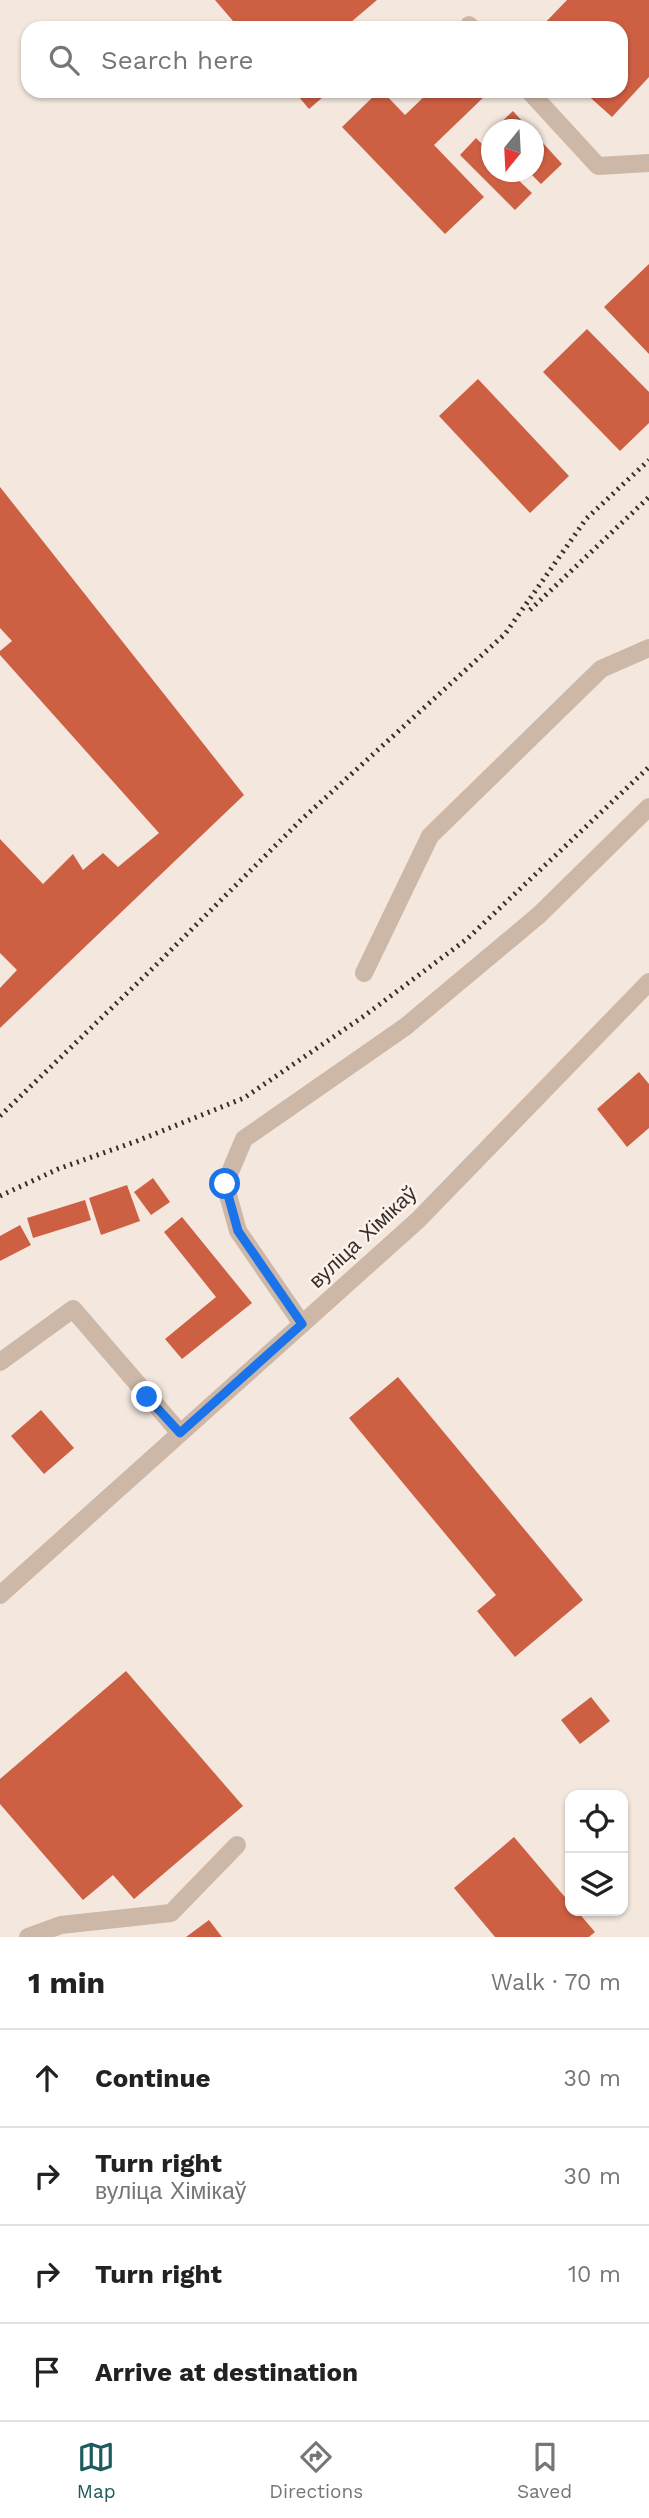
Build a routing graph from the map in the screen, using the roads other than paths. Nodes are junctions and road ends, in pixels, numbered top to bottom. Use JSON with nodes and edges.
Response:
{"nodes":[{"id":1,"x":535,"y":98,"type":"edge"},
{"id":2,"x":649,"y":163,"type":"edge"},
{"id":3,"x":649,"y":648,"type":"edge"},
{"id":4,"x":649,"y":807,"type":"edge"},
{"id":5,"x":364,"y":973,"type":"dead end"},
{"id":6,"x":649,"y":982,"type":"edge"},
{"id":7,"x":302,"y":1324,"type":"junction"},
{"id":8,"x":0,"y":1362,"type":"edge"},
{"id":9,"x":180,"y":1433,"type":"junction"},
{"id":10,"x":0,"y":1595,"type":"edge"},
{"id":11,"x":237,"y":1845,"type":"dead end"},
{"id":12,"x":28,"y":1937,"type":"edge"}],
"edges":[{"from":1,"to":2,"type":"lane"},
{"from":3,"to":5,"type":"lane"},
{"from":4,"to":7,"type":"lane"},
{"from":6,"to":7,"type":"lane","name":"вуліца Хімікаў"},
{"from":7,"to":9,"type":"lane","name":"вуліца Хімікаў"},
{"from":8,"to":9,"type":"lane"},
{"from":9,"to":10,"type":"lane","name":"вуліца Хімікаў"},
{"from":11,"to":12,"type":"lane"}]}
